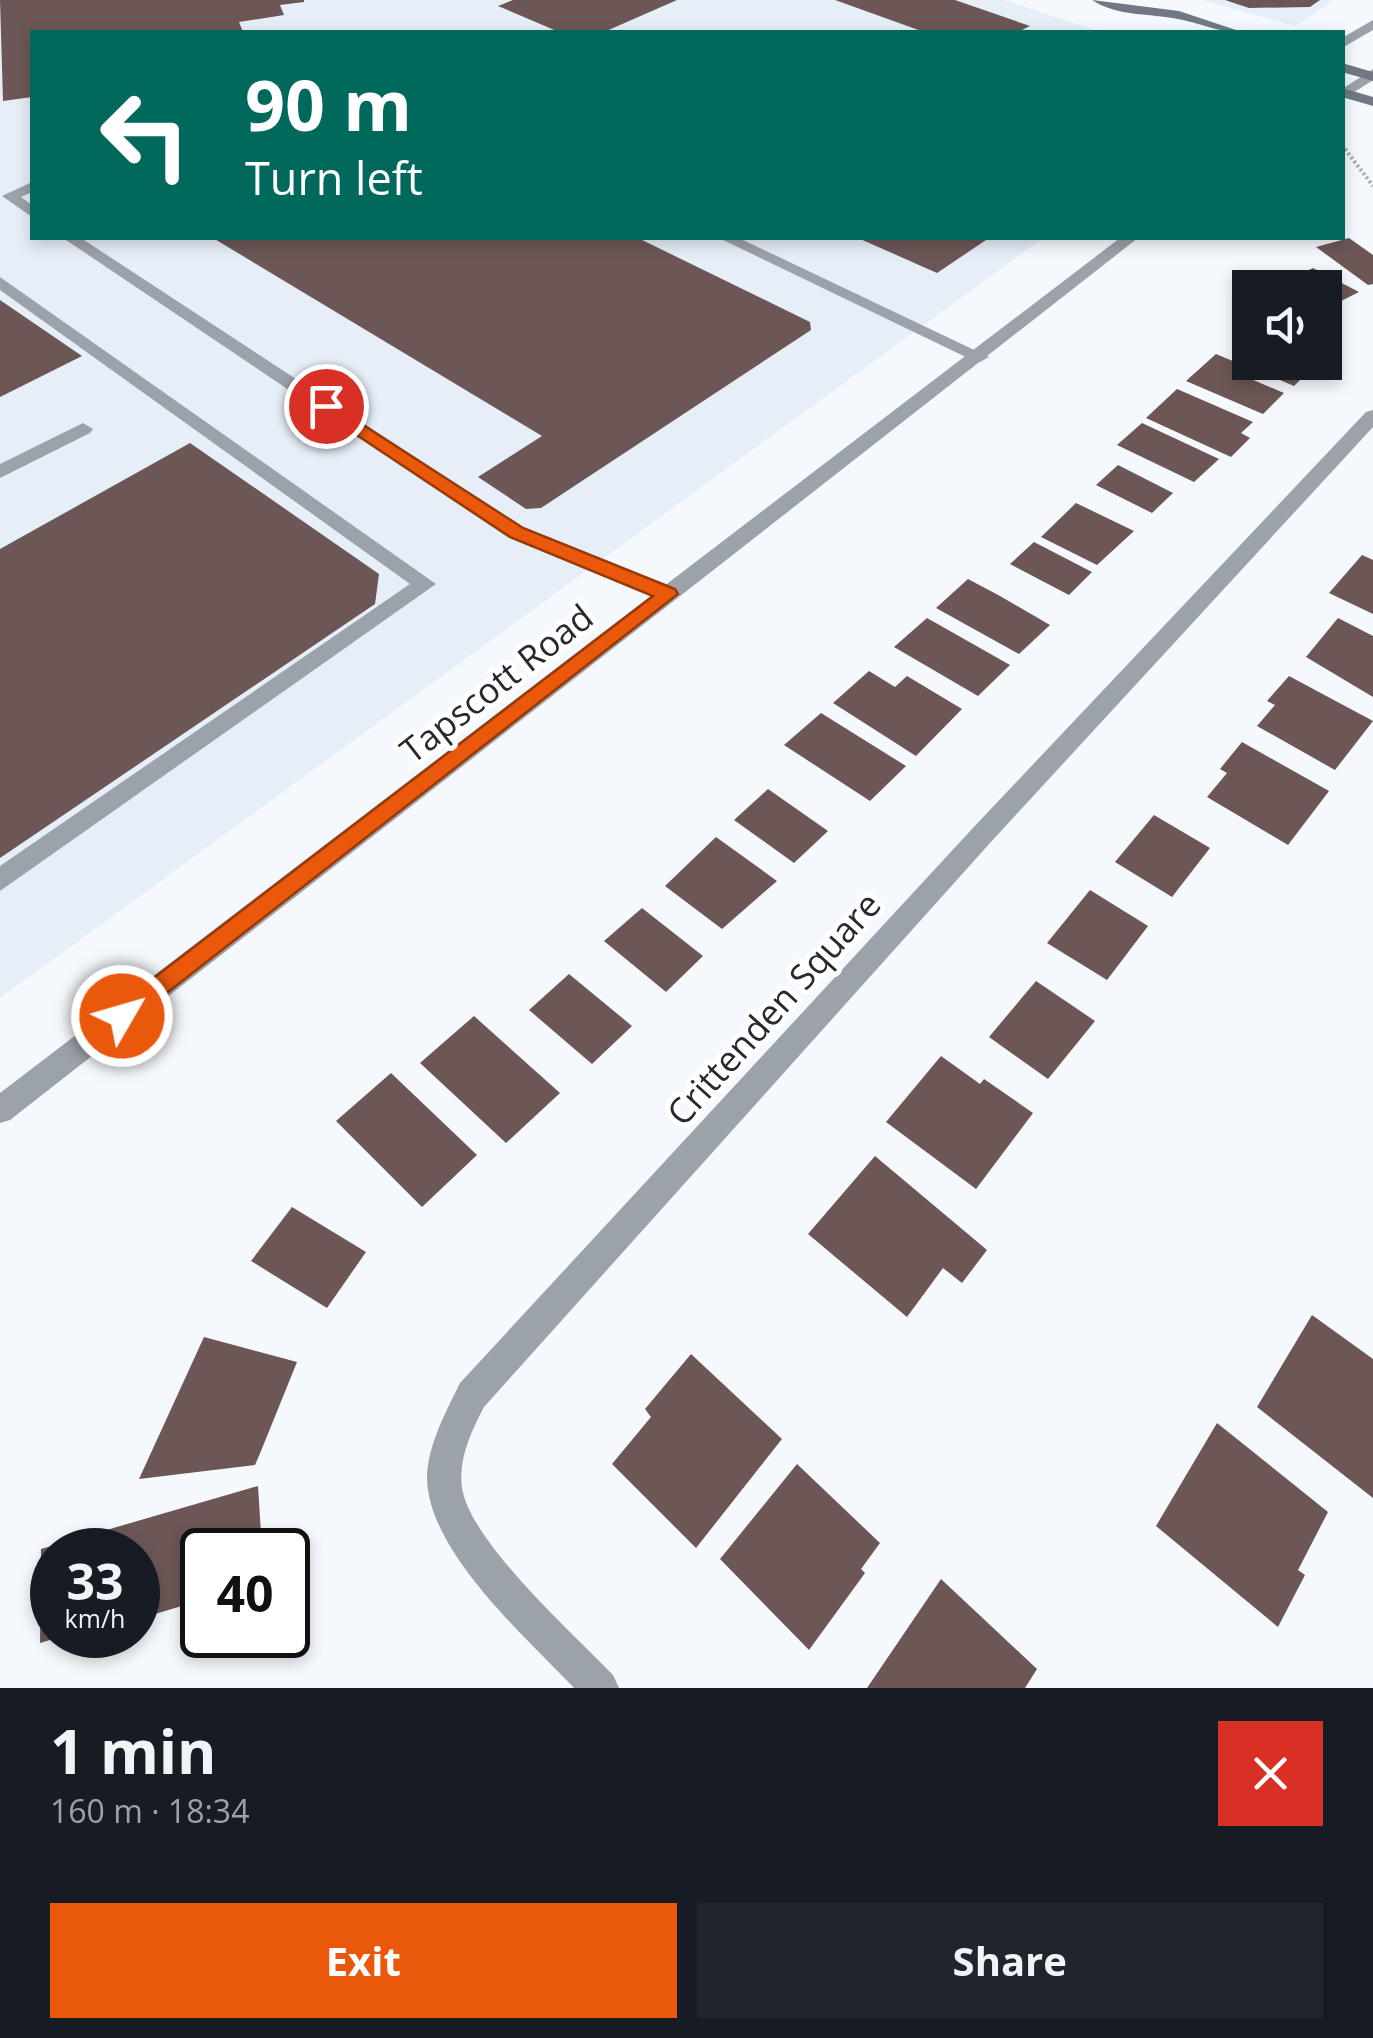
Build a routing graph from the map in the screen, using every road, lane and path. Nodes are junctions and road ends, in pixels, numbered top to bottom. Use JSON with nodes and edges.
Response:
{"nodes":[{"id":1,"x":1098,"y":0,"type":"edge"},
{"id":2,"x":1132,"y":11,"type":"junction"},
{"id":3,"x":1373,"y":24,"type":"edge"},
{"id":4,"x":1153,"y":28,"type":"dead end"},
{"id":5,"x":1229,"y":30,"type":"edge"},
{"id":6,"x":1345,"y":42,"type":"edge"},
{"id":7,"x":1345,"y":68,"type":"edge"},
{"id":8,"x":1372,"y":76,"type":"edge"},
{"id":9,"x":1345,"y":93,"type":"edge"},
{"id":10,"x":1345,"y":94,"type":"edge"},
{"id":11,"x":1373,"y":102,"type":"edge"},
{"id":12,"x":1345,"y":149,"type":"edge"},
{"id":13,"x":1373,"y":186,"type":"edge"},
{"id":14,"x":30,"y":188,"type":"edge"},
{"id":15,"x":30,"y":211,"type":"edge"},
{"id":16,"x":75,"y":240,"type":"edge"},
{"id":17,"x":731,"y":240,"type":"edge"},
{"id":18,"x":1127,"y":240,"type":"edge"},
{"id":19,"x":0,"y":282,"type":"edge"},
{"id":20,"x":980,"y":357,"type":"junction"},
{"id":21,"x":1373,"y":416,"type":"edge"},
{"id":22,"x":82,"y":429,"type":"dead end"},
{"id":23,"x":0,"y":472,"type":"edge"},
{"id":24,"x":668,"y":594,"type":"junction"},
{"id":25,"x":0,"y":880,"type":"edge"},
{"id":26,"x":0,"y":1110,"type":"edge"},
{"id":27,"x":600,"y":1688,"type":"edge"}],
"edges":[{"from":1,"to":2,"type":"main road"},
{"from":2,"to":4,"type":"main road"},
{"from":2,"to":5,"type":"main road"},
{"from":3,"to":6,"type":"street"},
{"from":7,"to":8,"type":"main road"},
{"from":8,"to":9,"type":"street"},
{"from":10,"to":11,"type":"main road"},
{"from":12,"to":13,"type":"path"},
{"from":14,"to":15,"type":"street"},
{"from":16,"to":24,"type":"street"},
{"from":17,"to":20,"type":"street"},
{"from":18,"to":20,"type":"street","name":"Tapscott Road"},
{"from":19,"to":25,"type":"street"},
{"from":20,"to":24,"type":"street","name":"Tapscott Road"},
{"from":21,"to":27,"type":"street","name":"Crittenden Square"},
{"from":22,"to":23,"type":"street"},
{"from":24,"to":26,"type":"street","name":"Tapscott Road"}]}
